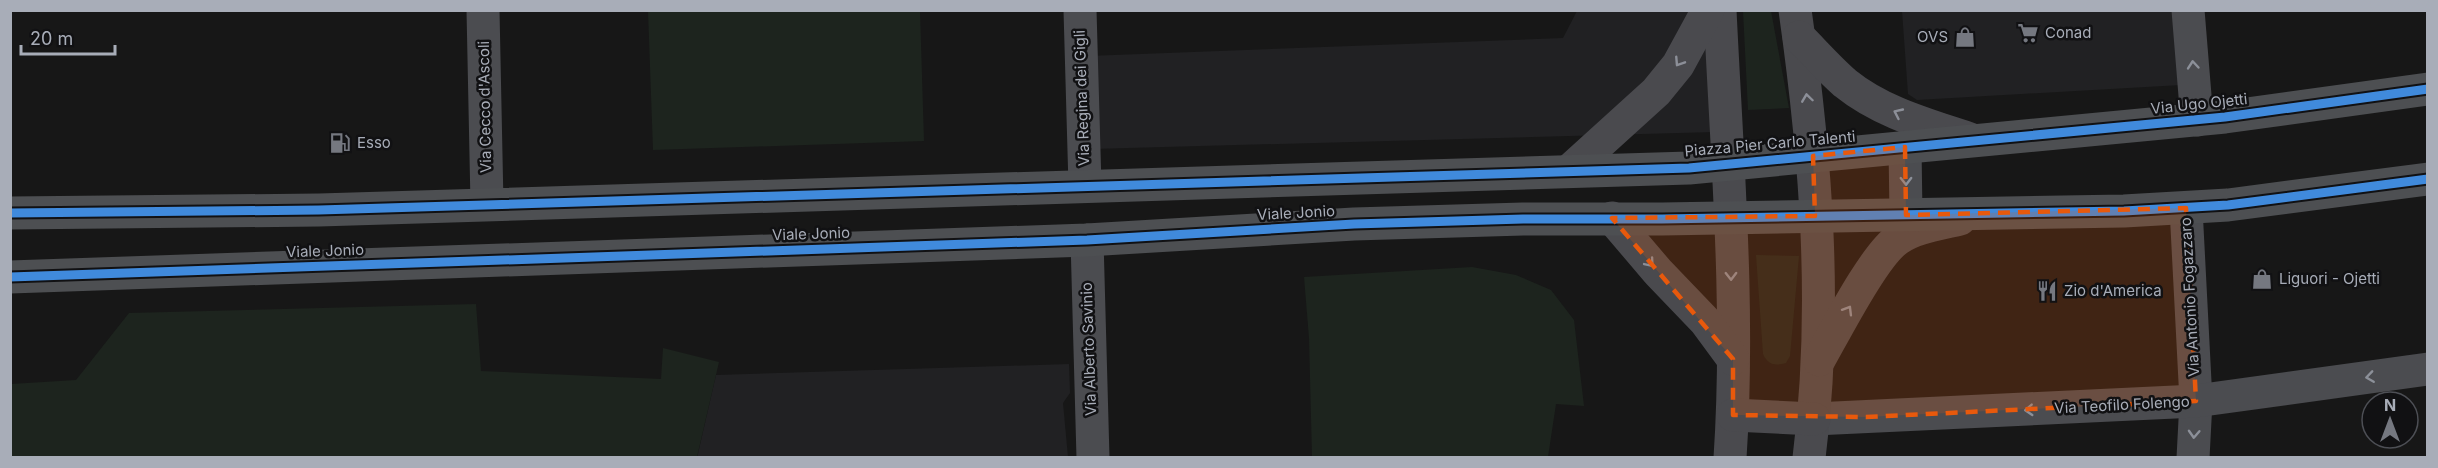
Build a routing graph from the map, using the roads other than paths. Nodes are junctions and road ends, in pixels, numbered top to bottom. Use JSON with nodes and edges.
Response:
{"nodes":[{"id":1,"x":483,"y":10,"type":"edge"},
{"id":2,"x":1080,"y":10,"type":"edge"},
{"id":3,"x":1708,"y":10,"type":"edge"},
{"id":4,"x":1720,"y":10,"type":"edge"},
{"id":5,"x":2188,"y":10,"type":"edge"},
{"id":6,"x":1797,"y":24,"type":"edge"},
{"id":7,"x":2427,"y":89,"type":"edge"},
{"id":8,"x":2197,"y":120,"type":"junction"},
{"id":9,"x":1973,"y":140,"type":"junction"},
{"id":10,"x":1905,"y":147,"type":"junction"},
{"id":11,"x":1813,"y":156,"type":"junction"},
{"id":12,"x":1729,"y":165,"type":"junction"},
{"id":13,"x":1570,"y":170,"type":"junction"},
{"id":14,"x":2427,"y":179,"type":"edge"},
{"id":15,"x":1085,"y":186,"type":"junction"},
{"id":16,"x":487,"y":204,"type":"junction"},
{"id":17,"x":2186,"y":208,"type":"junction"},
{"id":18,"x":10,"y":213,"type":"edge"},
{"id":19,"x":1976,"y":214,"type":"junction"},
{"id":20,"x":1906,"y":215,"type":"junction"},
{"id":21,"x":1815,"y":216,"type":"junction"},
{"id":22,"x":1612,"y":218,"type":"junction"},
{"id":23,"x":1730,"y":218,"type":"junction"},
{"id":24,"x":1087,"y":240,"type":"junction"},
{"id":25,"x":10,"y":277,"type":"edge"},
{"id":26,"x":1733,"y":359,"type":"junction"},
{"id":27,"x":1819,"y":360,"type":"junction"},
{"id":28,"x":2427,"y":369,"type":"edge"},
{"id":29,"x":2196,"y":401,"type":"junction"},
{"id":30,"x":1733,"y":415,"type":"junction"},
{"id":31,"x":1814,"y":419,"type":"junction"},
{"id":32,"x":1093,"y":458,"type":"edge"},
{"id":33,"x":1730,"y":458,"type":"edge"},
{"id":34,"x":1809,"y":458,"type":"edge"},
{"id":35,"x":2193,"y":458,"type":"edge"}],
"edges":[{"from":1,"to":16,"type":"street","name":"Via Cecco d'Ascoli"},
{"from":2,"to":15,"type":"street","name":"Via Regina dei Gigli"},
{"from":3,"to":13,"type":"street","one_way":true},
{"from":4,"to":12,"type":"street","name":"Piazza Pier Carlo Talenti"},
{"from":8,"to":5,"type":"street","one_way":true},
{"from":9,"to":6,"type":"street","name":"Piazza Pier Carlo Talenti","one_way":true},
{"from":11,"to":6,"type":"street","name":"Piazza Pier Carlo Talenti","one_way":true},
{"from":7,"to":8,"type":"main road","name":"Via Ugo Ojetti"},
{"from":8,"to":9,"type":"main road","name":"Via Ugo Ojetti"},
{"from":9,"to":10,"type":"main road","name":"Piazza Pier Carlo Talenti"},
{"from":10,"to":11,"type":"main road","name":"Piazza Pier Carlo Talenti"},
{"from":10,"to":20,"type":"street","one_way":true},
{"from":11,"to":12,"type":"main road","name":"Piazza Pier Carlo Talenti"},
{"from":11,"to":21,"type":"street","name":"Piazza Pier Carlo Talenti"},
{"from":12,"to":13,"type":"main road","name":"Piazza Pier Carlo Talenti"},
{"from":12,"to":23,"type":"street","name":"Piazza Pier Carlo Talenti"},
{"from":13,"to":15,"type":"main road"},
{"from":14,"to":17,"type":"main road"},
{"from":15,"to":16,"type":"main road"},
{"from":16,"to":18,"type":"main road"},
{"from":17,"to":19,"type":"main road"},
{"from":17,"to":29,"type":"street","name":"Via Antonio Fogazzaro"},
{"from":19,"to":20,"type":"main road"},
{"from":27,"to":19,"type":"street","name":"Piazza Pier Carlo Talenti","one_way":true},
{"from":20,"to":21,"type":"main road"},
{"from":21,"to":23,"type":"main road"},
{"from":21,"to":27,"type":"street","name":"Piazza Pier Carlo Talenti"},
{"from":22,"to":23,"type":"main road"},
{"from":22,"to":24,"type":"main road","name":"Viale Jonio"},
{"from":22,"to":26,"type":"street","one_way":true},
{"from":23,"to":26,"type":"street","name":"Piazza Pier Carlo Talenti","one_way":true},
{"from":24,"to":25,"type":"main road","name":"Viale Jonio"},
{"from":24,"to":32,"type":"street","name":"Via Alberto Savinio"},
{"from":26,"to":30,"type":"street","name":"Piazza Pier Carlo Talenti"},
{"from":27,"to":31,"type":"street","name":"Piazza Pier Carlo Talenti"},
{"from":28,"to":29,"type":"street","name":"Via Teofilo Folengo","one_way":true},
{"from":29,"to":31,"type":"street","name":"Via Teofilo Folengo","one_way":true},
{"from":29,"to":35,"type":"street","name":"Via Antonio Fogazzaro","one_way":true},
{"from":30,"to":31,"type":"street"},
{"from":30,"to":33,"type":"street","name":"Piazza Pier Carlo Talenti"},
{"from":31,"to":34,"type":"street","name":"Piazza Pier Carlo Talenti"}]}
